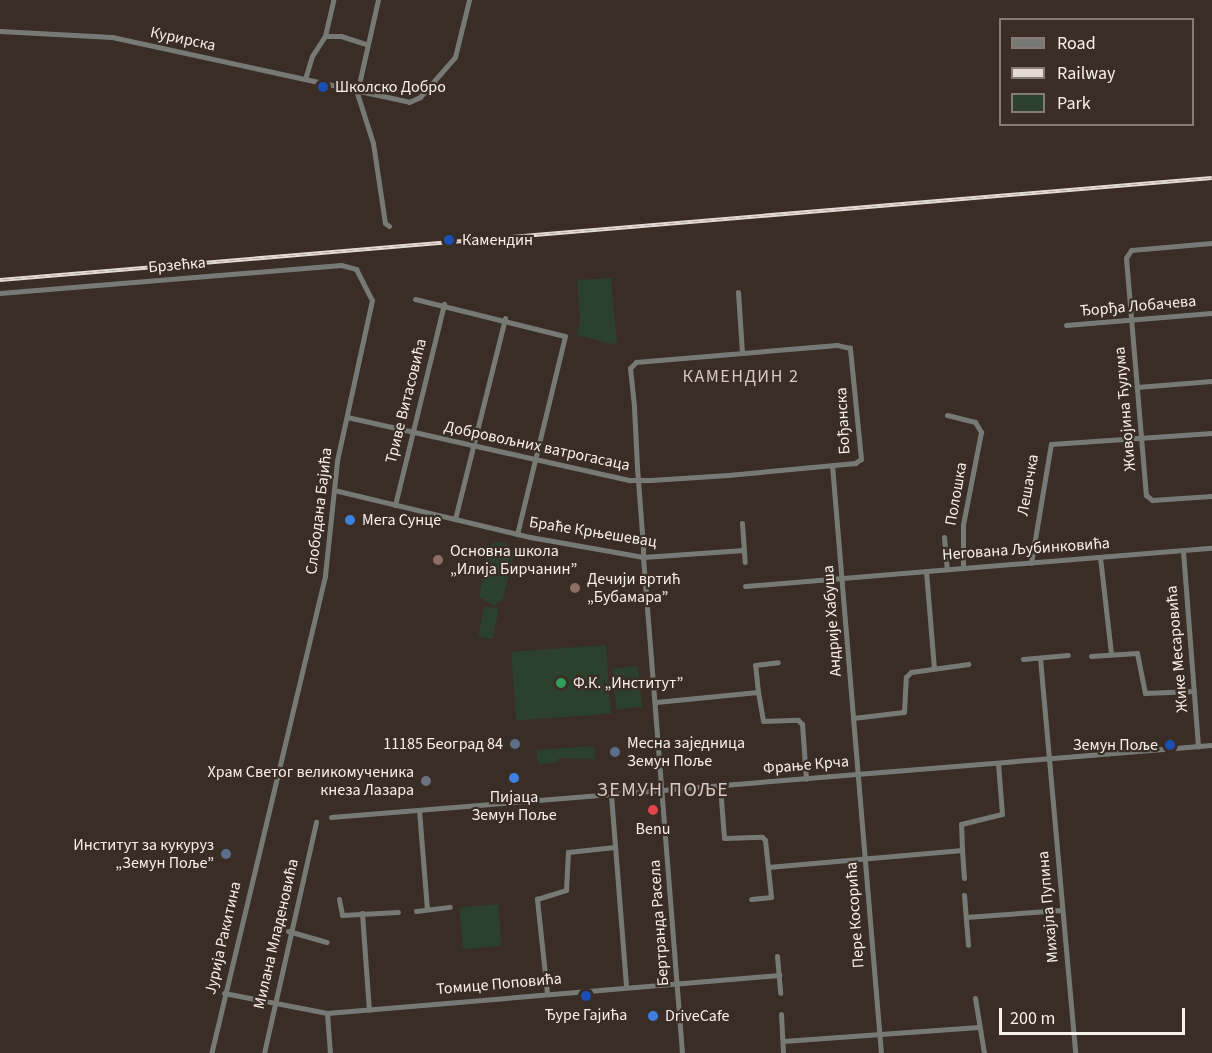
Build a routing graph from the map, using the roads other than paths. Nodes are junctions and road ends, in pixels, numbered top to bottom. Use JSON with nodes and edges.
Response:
{"nodes":[{"id":1,"x":333,"y":0,"type":"edge"},
{"id":2,"x":378,"y":0,"type":"edge"},
{"id":3,"x":469,"y":0,"type":"edge"},
{"id":4,"x":0,"y":31,"type":"edge"},
{"id":5,"x":325,"y":36,"type":"junction"},
{"id":6,"x":368,"y":45,"type":"junction"},
{"id":7,"x":305,"y":79,"type":"junction"},
{"id":8,"x":357,"y":93,"type":"junction"},
{"id":9,"x":388,"y":226,"type":"dead end"},
{"id":10,"x":1212,"y":243,"type":"edge"},
{"id":11,"x":356,"y":269,"type":"joint"},
{"id":12,"x":738,"y":292,"type":"dead end"},
{"id":13,"x":0,"y":293,"type":"edge"},
{"id":14,"x":416,"y":299,"type":"dead end"},
{"id":15,"x":444,"y":304,"type":"junction"},
{"id":16,"x":1212,"y":313,"type":"edge"},
{"id":17,"x":505,"y":318,"type":"junction"},
{"id":18,"x":1131,"y":321,"type":"junction"},
{"id":19,"x":1066,"y":325,"type":"dead end"},
{"id":20,"x":742,"y":353,"type":"junction"},
{"id":21,"x":1212,"y":381,"type":"edge"},
{"id":22,"x":1137,"y":387,"type":"junction"},
{"id":23,"x":947,"y":415,"type":"dead end"},
{"id":24,"x":347,"y":417,"type":"junction"},
{"id":25,"x":412,"y":433,"type":"junction"},
{"id":26,"x":1212,"y":433,"type":"edge"},
{"id":27,"x":1141,"y":439,"type":"junction"},
{"id":28,"x":473,"y":448,"type":"junction"},
{"id":29,"x":535,"y":462,"type":"junction"},
{"id":30,"x":832,"y":465,"type":"junction"},
{"id":31,"x":638,"y":480,"type":"junction"},
{"id":32,"x":334,"y":490,"type":"junction"},
{"id":33,"x":1212,"y":496,"type":"edge"},
{"id":34,"x":395,"y":505,"type":"junction"},
{"id":35,"x":455,"y":519,"type":"junction"},
{"id":36,"x":742,"y":523,"type":"dead end"},
{"id":37,"x":517,"y":534,"type":"junction"},
{"id":38,"x":944,"y":537,"type":"dead end"},
{"id":39,"x":1212,"y":548,"type":"edge"},
{"id":40,"x":744,"y":550,"type":"junction"},
{"id":41,"x":1183,"y":551,"type":"junction"},
{"id":42,"x":643,"y":557,"type":"junction"},
{"id":43,"x":1100,"y":557,"type":"junction"},
{"id":44,"x":745,"y":562,"type":"dead end"},
{"id":45,"x":1030,"y":563,"type":"junction"},
{"id":46,"x":963,"y":567,"type":"junction"},
{"id":47,"x":946,"y":569,"type":"junction"},
{"id":48,"x":926,"y":571,"type":"junction"},
{"id":49,"x":843,"y":577,"type":"junction"},
{"id":50,"x":745,"y":586,"type":"dead end"},
{"id":51,"x":1111,"y":654,"type":"junction"},
{"id":52,"x":1068,"y":655,"type":"dead end"},
{"id":53,"x":1091,"y":656,"type":"dead end"},
{"id":54,"x":1040,"y":658,"type":"junction"},
{"id":55,"x":1023,"y":659,"type":"dead end"},
{"id":56,"x":777,"y":662,"type":"dead end"},
{"id":57,"x":968,"y":664,"type":"dead end"},
{"id":58,"x":934,"y":668,"type":"junction"},
{"id":59,"x":1194,"y":691,"type":"junction"},
{"id":60,"x":758,"y":692,"type":"junction"},
{"id":61,"x":656,"y":702,"type":"junction"},
{"id":62,"x":853,"y":718,"type":"junction"},
{"id":63,"x":1212,"y":745,"type":"edge"},
{"id":64,"x":1198,"y":746,"type":"junction"},
{"id":65,"x":1049,"y":759,"type":"junction"},
{"id":66,"x":998,"y":763,"type":"junction"},
{"id":67,"x":858,"y":774,"type":"junction"},
{"id":68,"x":806,"y":779,"type":"junction"},
{"id":69,"x":720,"y":786,"type":"junction"},
{"id":70,"x":662,"y":791,"type":"junction"},
{"id":71,"x":611,"y":795,"type":"junction"},
{"id":72,"x":419,"y":810,"type":"junction"},
{"id":73,"x":331,"y":817,"type":"dead end"},
{"id":74,"x":316,"y":822,"type":"dead end"},
{"id":75,"x":262,"y":829,"type":"joint"},
{"id":76,"x":615,"y":847,"type":"junction"},
{"id":77,"x":962,"y":850,"type":"junction"},
{"id":78,"x":865,"y":861,"type":"junction"},
{"id":79,"x":768,"y":867,"type":"junction"},
{"id":80,"x":964,"y":878,"type":"dead end"},
{"id":81,"x":964,"y":896,"type":"dead end"},
{"id":82,"x":339,"y":899,"type":"dead end"},
{"id":83,"x":751,"y":899,"type":"dead end"},
{"id":84,"x":450,"y":907,"type":"dead end"},
{"id":85,"x":427,"y":909,"type":"junction"},
{"id":86,"x":1062,"y":910,"type":"junction"},
{"id":87,"x":416,"y":911,"type":"dead end"},
{"id":88,"x":398,"y":912,"type":"dead end"},
{"id":89,"x":362,"y":913,"type":"junction"},
{"id":90,"x":966,"y":917,"type":"junction"},
{"id":91,"x":288,"y":931,"type":"junction"},
{"id":92,"x":326,"y":942,"type":"dead end"},
{"id":93,"x":968,"y":945,"type":"dead end"},
{"id":94,"x":777,"y":957,"type":"dead end"},
{"id":95,"x":779,"y":975,"type":"junction"},
{"id":96,"x":677,"y":984,"type":"junction"},
{"id":97,"x":626,"y":987,"type":"junction"},
{"id":98,"x":224,"y":993,"type":"junction"},
{"id":99,"x":547,"y":993,"type":"junction"},
{"id":100,"x":780,"y":993,"type":"dead end"},
{"id":101,"x":975,"y":998,"type":"dead end"},
{"id":102,"x":273,"y":1004,"type":"junction"},
{"id":103,"x":369,"y":1010,"type":"junction"},
{"id":104,"x":327,"y":1013,"type":"junction"},
{"id":105,"x":781,"y":1014,"type":"dead end"},
{"id":106,"x":978,"y":1027,"type":"junction"},
{"id":107,"x":879,"y":1034,"type":"junction"},
{"id":108,"x":783,"y":1041,"type":"junction"},
{"id":109,"x":211,"y":1053,"type":"edge"},
{"id":110,"x":264,"y":1053,"type":"edge"},
{"id":111,"x":330,"y":1053,"type":"edge"},
{"id":112,"x":682,"y":1053,"type":"edge"},
{"id":113,"x":783,"y":1053,"type":"edge"},
{"id":114,"x":881,"y":1053,"type":"edge"},
{"id":115,"x":984,"y":1053,"type":"edge"},
{"id":116,"x":1075,"y":1053,"type":"edge"}],
"edges":[{"from":1,"to":5,"type":"street"},
{"from":2,"to":6,"type":"street"},
{"from":3,"to":8,"type":"street","name":"Курирска"},
{"from":4,"to":7,"type":"street","name":"Курирска"},
{"from":5,"to":6,"type":"street"},
{"from":5,"to":7,"type":"street"},
{"from":6,"to":8,"type":"street"},
{"from":7,"to":8,"type":"street","name":"Курирска"},
{"from":8,"to":9,"type":"street"},
{"from":10,"to":18,"type":"street","name":"Живојина Ћулума"},
{"from":11,"to":13,"type":"street","name":"Брзећка"},
{"from":11,"to":24,"type":"street","name":"Слободана Бајића"},
{"from":12,"to":20,"type":"street"},
{"from":14,"to":15,"type":"street"},
{"from":15,"to":17,"type":"street"},
{"from":15,"to":25,"type":"street","name":"Триве Витасовића"},
{"from":16,"to":18,"type":"street","name":"Ђорђа Лобачева"},
{"from":17,"to":28,"type":"street"},
{"from":17,"to":29,"type":"street"},
{"from":18,"to":19,"type":"street","name":"Ђорђа Лобачева"},
{"from":18,"to":22,"type":"street","name":"Живојина Ћулума"},
{"from":20,"to":30,"type":"street","name":"Бођанска"},
{"from":20,"to":31,"type":"street","name":"Бертранда Расела"},
{"from":21,"to":22,"type":"street"},
{"from":22,"to":27,"type":"street","name":"Живојина Ћулума"},
{"from":23,"to":46,"type":"street","name":"Полошка"},
{"from":24,"to":25,"type":"street","name":"Добровољних ватрогасаца"},
{"from":24,"to":32,"type":"street","name":"Слободана Бајића"},
{"from":25,"to":28,"type":"street","name":"Добровољних ватрогасаца"},
{"from":25,"to":34,"type":"street","name":"Триве Витасовића"},
{"from":26,"to":27,"type":"street"},
{"from":27,"to":33,"type":"street","name":"Живојина Ћулума"},
{"from":27,"to":45,"type":"street","name":"Лешачка"},
{"from":28,"to":29,"type":"street","name":"Добровољних ватрогасаца"},
{"from":28,"to":35,"type":"street"},
{"from":29,"to":31,"type":"street","name":"Добровољних ватрогасаца"},
{"from":29,"to":37,"type":"street"},
{"from":30,"to":31,"type":"street","name":"Добровољних ватрогасаца"},
{"from":30,"to":49,"type":"street","name":"Андрије Хабуша"},
{"from":31,"to":42,"type":"street","name":"Бертранда Расела"},
{"from":32,"to":34,"type":"street","name":"Браће Крњешевац"},
{"from":32,"to":75,"type":"street","name":"Слободана Бајића"},
{"from":34,"to":35,"type":"street","name":"Браће Крњешевац"},
{"from":35,"to":37,"type":"street","name":"Браће Крњешевац"},
{"from":36,"to":40,"type":"street"},
{"from":37,"to":42,"type":"street","name":"Браће Крњешевац"},
{"from":38,"to":47,"type":"street"},
{"from":39,"to":41,"type":"street","name":"Негована Љубинковића"},
{"from":40,"to":42,"type":"street","name":"Браће Крњешевац"},
{"from":40,"to":44,"type":"street"},
{"from":41,"to":43,"type":"street","name":"Негована Љубинковића"},
{"from":41,"to":59,"type":"street","name":"Жике Месаровића"},
{"from":42,"to":61,"type":"street","name":"Бертранда Расела"},
{"from":43,"to":45,"type":"street","name":"Негована Љубинковића"},
{"from":43,"to":51,"type":"street"},
{"from":45,"to":46,"type":"street","name":"Негована Љубинковића"},
{"from":46,"to":47,"type":"street","name":"Негована Љубинковића"},
{"from":47,"to":48,"type":"street","name":"Негована Љубинковића"},
{"from":48,"to":49,"type":"street","name":"Негована Љубинковића"},
{"from":48,"to":58,"type":"street"},
{"from":49,"to":50,"type":"street","name":"Негована Љубинковића"},
{"from":49,"to":62,"type":"street","name":"Андрије Хабуша"},
{"from":51,"to":53,"type":"street"},
{"from":51,"to":59,"type":"street"},
{"from":52,"to":54,"type":"street"},
{"from":54,"to":55,"type":"street"},
{"from":54,"to":65,"type":"street","name":"Михајла Пупина"},
{"from":56,"to":60,"type":"street"},
{"from":57,"to":58,"type":"street"},
{"from":58,"to":62,"type":"street"},
{"from":59,"to":64,"type":"street","name":"Жике Месаровића"},
{"from":60,"to":61,"type":"street"},
{"from":60,"to":68,"type":"street"},
{"from":61,"to":70,"type":"street","name":"Бертранда Расела"},
{"from":62,"to":67,"type":"street","name":"Андрије Хабуша"},
{"from":63,"to":64,"type":"street","name":"Фрање Крча"},
{"from":64,"to":65,"type":"street","name":"Фрање Крча"},
{"from":65,"to":66,"type":"street","name":"Фрање Крча"},
{"from":65,"to":86,"type":"street","name":"Михајла Пупина"},
{"from":66,"to":67,"type":"street","name":"Фрање Крча"},
{"from":66,"to":77,"type":"street"},
{"from":67,"to":68,"type":"street","name":"Фрање Крча"},
{"from":67,"to":78,"type":"street","name":"Пере Косорића"},
{"from":68,"to":69,"type":"street","name":"Фрање Крча"},
{"from":69,"to":70,"type":"street","name":"Фрање Крча"},
{"from":69,"to":79,"type":"street"},
{"from":70,"to":71,"type":"street","name":"Фрање Крча"},
{"from":70,"to":96,"type":"street","name":"Бертранда Расела"},
{"from":71,"to":72,"type":"street","name":"Фрање Крча"},
{"from":71,"to":76,"type":"street"},
{"from":72,"to":73,"type":"street","name":"Фрање Крча"},
{"from":72,"to":85,"type":"street"},
{"from":74,"to":91,"type":"street","name":"Милана Младеновића"},
{"from":75,"to":98,"type":"street","name":"Јурија Ракитина"},
{"from":76,"to":97,"type":"street"},
{"from":76,"to":99,"type":"street"},
{"from":77,"to":78,"type":"street"},
{"from":77,"to":80,"type":"street"},
{"from":78,"to":79,"type":"street"},
{"from":78,"to":107,"type":"street","name":"Пере Косорића"},
{"from":79,"to":83,"type":"street"},
{"from":81,"to":90,"type":"street"},
{"from":82,"to":89,"type":"street"},
{"from":84,"to":85,"type":"street"},
{"from":85,"to":87,"type":"street"},
{"from":86,"to":90,"type":"street"},
{"from":86,"to":116,"type":"street","name":"Михајла Пупина"},
{"from":88,"to":89,"type":"street"},
{"from":89,"to":103,"type":"street"},
{"from":90,"to":93,"type":"street"},
{"from":91,"to":92,"type":"street"},
{"from":91,"to":102,"type":"street","name":"Милана Младеновића"},
{"from":94,"to":95,"type":"street"},
{"from":95,"to":96,"type":"street","name":"Томице Поповића"},
{"from":95,"to":100,"type":"street"},
{"from":96,"to":97,"type":"street","name":"Томице Поповића"},
{"from":96,"to":112,"type":"street","name":"Бертранда Расела"},
{"from":97,"to":99,"type":"street","name":"Томице Поповића"},
{"from":98,"to":102,"type":"street","name":"Томице Поповића"},
{"from":98,"to":109,"type":"street","name":"Јурија Ракитина"},
{"from":99,"to":103,"type":"street","name":"Томице Поповића"},
{"from":101,"to":106,"type":"street"},
{"from":102,"to":104,"type":"street","name":"Томице Поповића"},
{"from":102,"to":110,"type":"street","name":"Милана Младеновића"},
{"from":103,"to":104,"type":"street","name":"Томице Поповића"},
{"from":104,"to":111,"type":"street"},
{"from":105,"to":108,"type":"street"},
{"from":106,"to":107,"type":"street"},
{"from":106,"to":115,"type":"street"},
{"from":107,"to":108,"type":"street"},
{"from":107,"to":114,"type":"street","name":"Пере Косорића"},
{"from":108,"to":113,"type":"street"}]}
